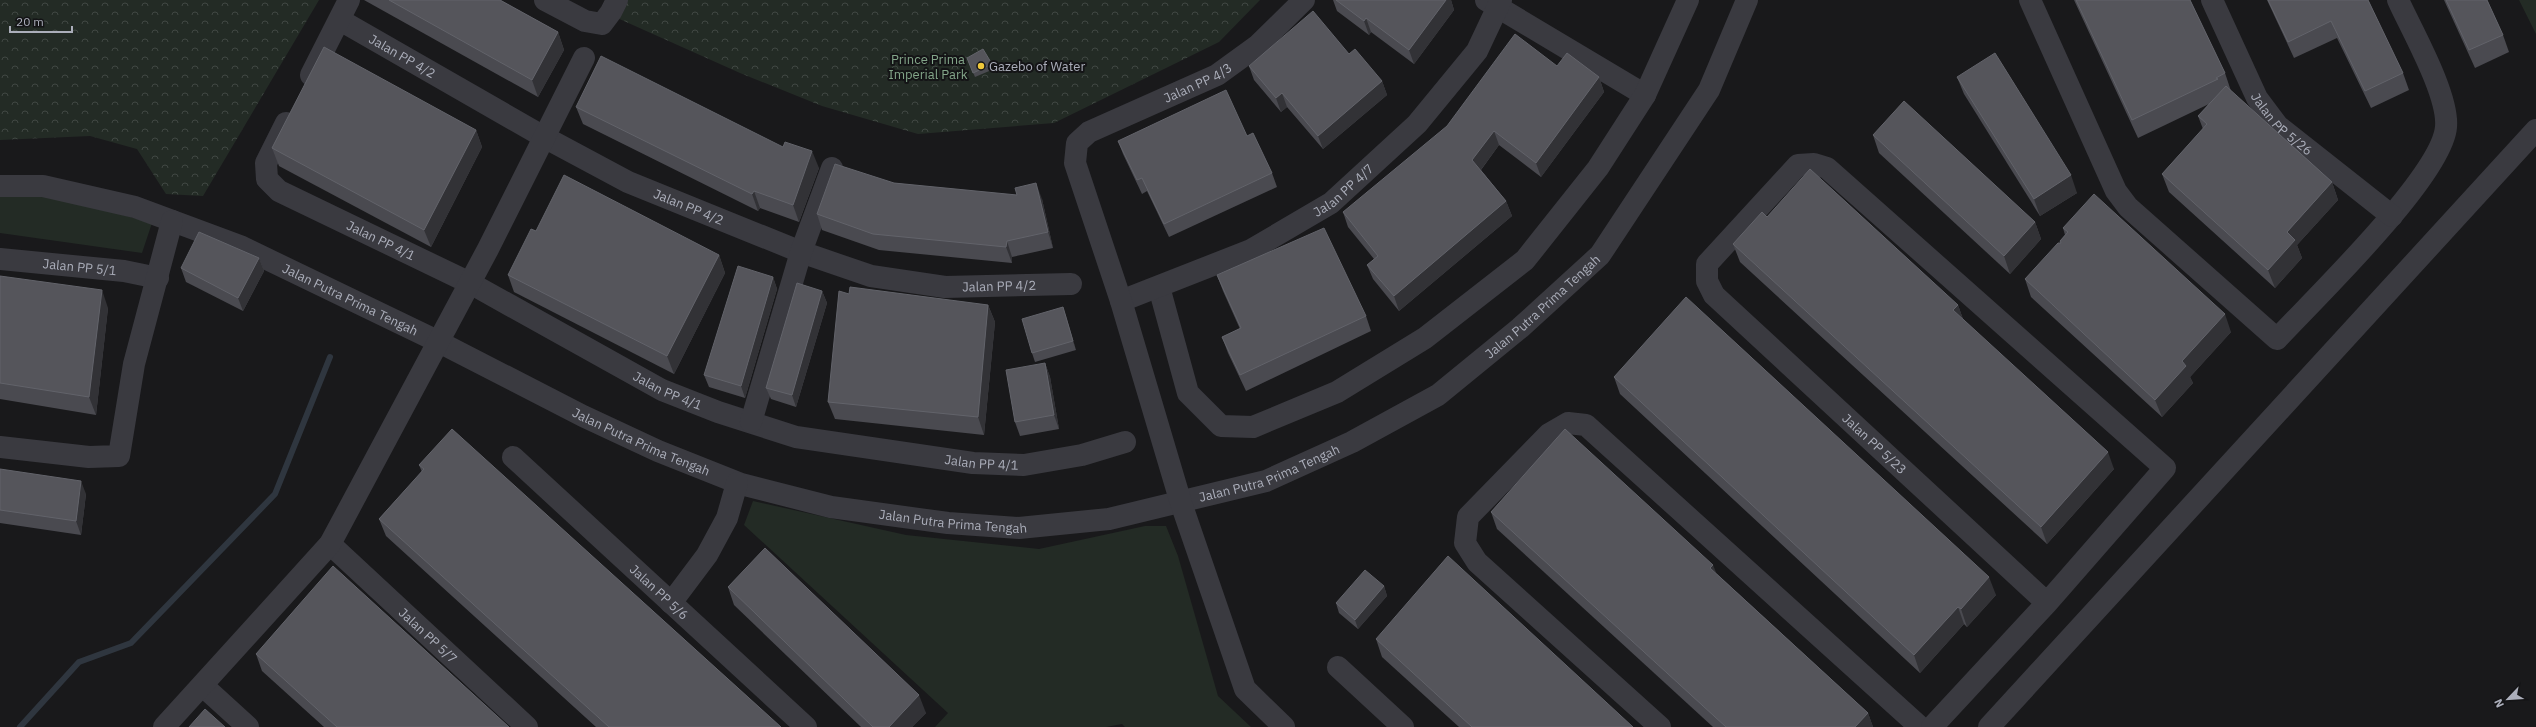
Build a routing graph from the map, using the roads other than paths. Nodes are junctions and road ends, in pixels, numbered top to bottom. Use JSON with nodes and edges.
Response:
{"nodes":[{"id":1,"x":349,"y":0,"type":"edge"},
{"id":2,"x":545,"y":0,"type":"edge"},
{"id":3,"x":617,"y":0,"type":"edge"},
{"id":4,"x":1304,"y":0,"type":"edge"},
{"id":5,"x":1688,"y":0,"type":"edge"},
{"id":6,"x":1747,"y":0,"type":"edge"},
{"id":7,"x":2030,"y":0,"type":"edge"},
{"id":8,"x":2212,"y":0,"type":"edge"},
{"id":9,"x":2398,"y":0,"type":"edge"},
{"id":10,"x":1495,"y":2,"type":"edge"},
{"id":11,"x":340,"y":20,"type":"junction"},
{"id":12,"x":584,"y":58,"type":"dead end"},
{"id":13,"x":1645,"y":95,"type":"junction"},
{"id":14,"x":2536,"y":130,"type":"edge"},
{"id":15,"x":544,"y":137,"type":"junction"},
{"id":16,"x":832,"y":168,"type":"edge"},
{"id":17,"x":0,"y":186,"type":"edge"},
{"id":18,"x":2392,"y":216,"type":"junction"},
{"id":19,"x":172,"y":221,"type":"junction"},
{"id":20,"x":800,"y":252,"type":"junction"},
{"id":21,"x":0,"y":259,"type":"edge"},
{"id":22,"x":158,"y":278,"type":"junction"},
{"id":23,"x":470,"y":283,"type":"junction"},
{"id":24,"x":1071,"y":284,"type":"dead end"},
{"id":25,"x":1159,"y":287,"type":"junction"},
{"id":26,"x":1121,"y":301,"type":"junction"},
{"id":27,"x":438,"y":341,"type":"junction"},
{"id":28,"x":751,"y":422,"type":"junction"},
{"id":29,"x":1124,"y":442,"type":"dead end"},
{"id":30,"x":0,"y":447,"type":"edge"},
{"id":31,"x":513,"y":457,"type":"dead end"},
{"id":32,"x":737,"y":483,"type":"junction"},
{"id":33,"x":1181,"y":502,"type":"junction"},
{"id":34,"x":330,"y":544,"type":"junction"},
{"id":35,"x":671,"y":603,"type":"junction"},
{"id":36,"x":2047,"y":603,"type":"junction"},
{"id":37,"x":1338,"y":667,"type":"dead end"},
{"id":38,"x":203,"y":686,"type":"junction"},
{"id":39,"x":164,"y":727,"type":"edge"},
{"id":40,"x":248,"y":727,"type":"edge"},
{"id":41,"x":527,"y":727,"type":"edge"},
{"id":42,"x":806,"y":727,"type":"edge"},
{"id":43,"x":1284,"y":727,"type":"edge"},
{"id":44,"x":1403,"y":727,"type":"edge"},
{"id":45,"x":1660,"y":727,"type":"edge"},
{"id":46,"x":1920,"y":727,"type":"edge"},
{"id":47,"x":1932,"y":727,"type":"edge"},
{"id":48,"x":1988,"y":727,"type":"edge"}],
"edges":[{"from":1,"to":11,"type":"street"},
{"from":2,"to":3,"type":"street"},
{"from":4,"to":26,"type":"street","name":"Jalan PP 4/3"},
{"from":5,"to":13,"type":"street"},
{"from":6,"to":33,"type":"street","name":"Jalan Putra Prima Tengah"},
{"from":7,"to":18,"type":"street"},
{"from":8,"to":18,"type":"street","name":"Jalan PP 5/26"},
{"from":9,"to":18,"type":"street"},
{"from":10,"to":13,"type":"street"},
{"from":10,"to":25,"type":"street","name":"Jalan PP 4/7"},
{"from":11,"to":15,"type":"street","name":"Jalan PP 4/2"},
{"from":11,"to":23,"type":"street","name":"Jalan PP 4/1"},
{"from":12,"to":15,"type":"street"},
{"from":13,"to":25,"type":"street"},
{"from":14,"to":48,"type":"street"},
{"from":15,"to":20,"type":"street","name":"Jalan PP 4/2"},
{"from":15,"to":23,"type":"street"},
{"from":16,"to":20,"type":"street"},
{"from":17,"to":19,"type":"street","name":"Jalan Putra Prima Tengah"},
{"from":19,"to":22,"type":"street"},
{"from":19,"to":27,"type":"street","name":"Jalan Putra Prima Tengah"},
{"from":20,"to":24,"type":"street","name":"Jalan PP 4/2"},
{"from":20,"to":28,"type":"street"},
{"from":21,"to":22,"type":"street","name":"Jalan PP 5/1"},
{"from":22,"to":30,"type":"street"},
{"from":23,"to":27,"type":"street"},
{"from":23,"to":28,"type":"street","name":"Jalan PP 4/1"},
{"from":25,"to":26,"type":"street","name":"Jalan PP 4/7"},
{"from":26,"to":33,"type":"street"},
{"from":27,"to":32,"type":"street","name":"Jalan Putra Prima Tengah"},
{"from":27,"to":34,"type":"street"},
{"from":28,"to":29,"type":"street","name":"Jalan PP 4/1"},
{"from":31,"to":35,"type":"street","name":"Jalan PP 5/6"},
{"from":32,"to":33,"type":"street","name":"Jalan Putra Prima Tengah"},
{"from":32,"to":35,"type":"street"},
{"from":33,"to":43,"type":"street"},
{"from":34,"to":38,"type":"street"},
{"from":34,"to":41,"type":"street","name":"Jalan PP 5/7"},
{"from":35,"to":42,"type":"street","name":"Jalan PP 5/6"},
{"from":36,"to":36,"type":"street","name":"Jalan PP 5/23"},
{"from":36,"to":47,"type":"street"},
{"from":37,"to":44,"type":"street"},
{"from":38,"to":39,"type":"street"},
{"from":38,"to":40,"type":"street"},
{"from":45,"to":46,"type":"street"}]}
